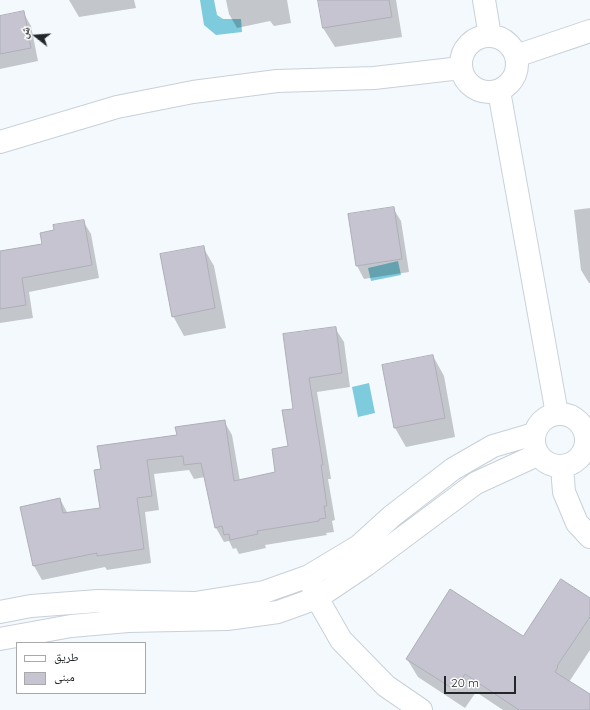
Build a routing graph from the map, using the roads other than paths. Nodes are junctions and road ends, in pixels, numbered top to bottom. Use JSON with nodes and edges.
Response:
{"nodes":[{"id":1,"x":484,"y":0,"type":"edge"},
{"id":2,"x":590,"y":31,"type":"edge"},
{"id":3,"x":490,"y":36,"type":"junction"},
{"id":4,"x":516,"y":56,"type":"junction"},
{"id":5,"x":461,"y":68,"type":"junction"},
{"id":6,"x":499,"y":91,"type":"junction"},
{"id":7,"x":0,"y":142,"type":"edge"},
{"id":8,"x":557,"y":414,"type":"junction"},
{"id":9,"x":587,"y":439,"type":"edge"},
{"id":10,"x":536,"y":444,"type":"junction"},
{"id":11,"x":562,"y":467,"type":"junction"},
{"id":12,"x":590,"y":537,"type":"edge"},
{"id":13,"x":309,"y":576,"type":"junction"},
{"id":14,"x":317,"y":598,"type":"junction"},
{"id":15,"x":0,"y":612,"type":"edge"},
{"id":16,"x":0,"y":639,"type":"edge"},
{"id":17,"x":421,"y":710,"type":"edge"}],
"edges":[{"from":1,"to":3,"type":"street"},
{"from":2,"to":4,"type":"street"},
{"from":3,"to":4,"type":"street"},
{"from":3,"to":5,"type":"street"},
{"from":4,"to":6,"type":"street"},
{"from":5,"to":6,"type":"street"},
{"from":5,"to":7,"type":"street"},
{"from":6,"to":8,"type":"street"},
{"from":8,"to":9,"type":"street"},
{"from":8,"to":10,"type":"street"},
{"from":9,"to":11,"type":"street"},
{"from":10,"to":11,"type":"street"},
{"from":10,"to":13,"type":"street"},
{"from":10,"to":14,"type":"street"},
{"from":11,"to":12,"type":"street"},
{"from":13,"to":14,"type":"street"},
{"from":13,"to":15,"type":"street"},
{"from":14,"to":16,"type":"street"},
{"from":14,"to":17,"type":"street"}]}
